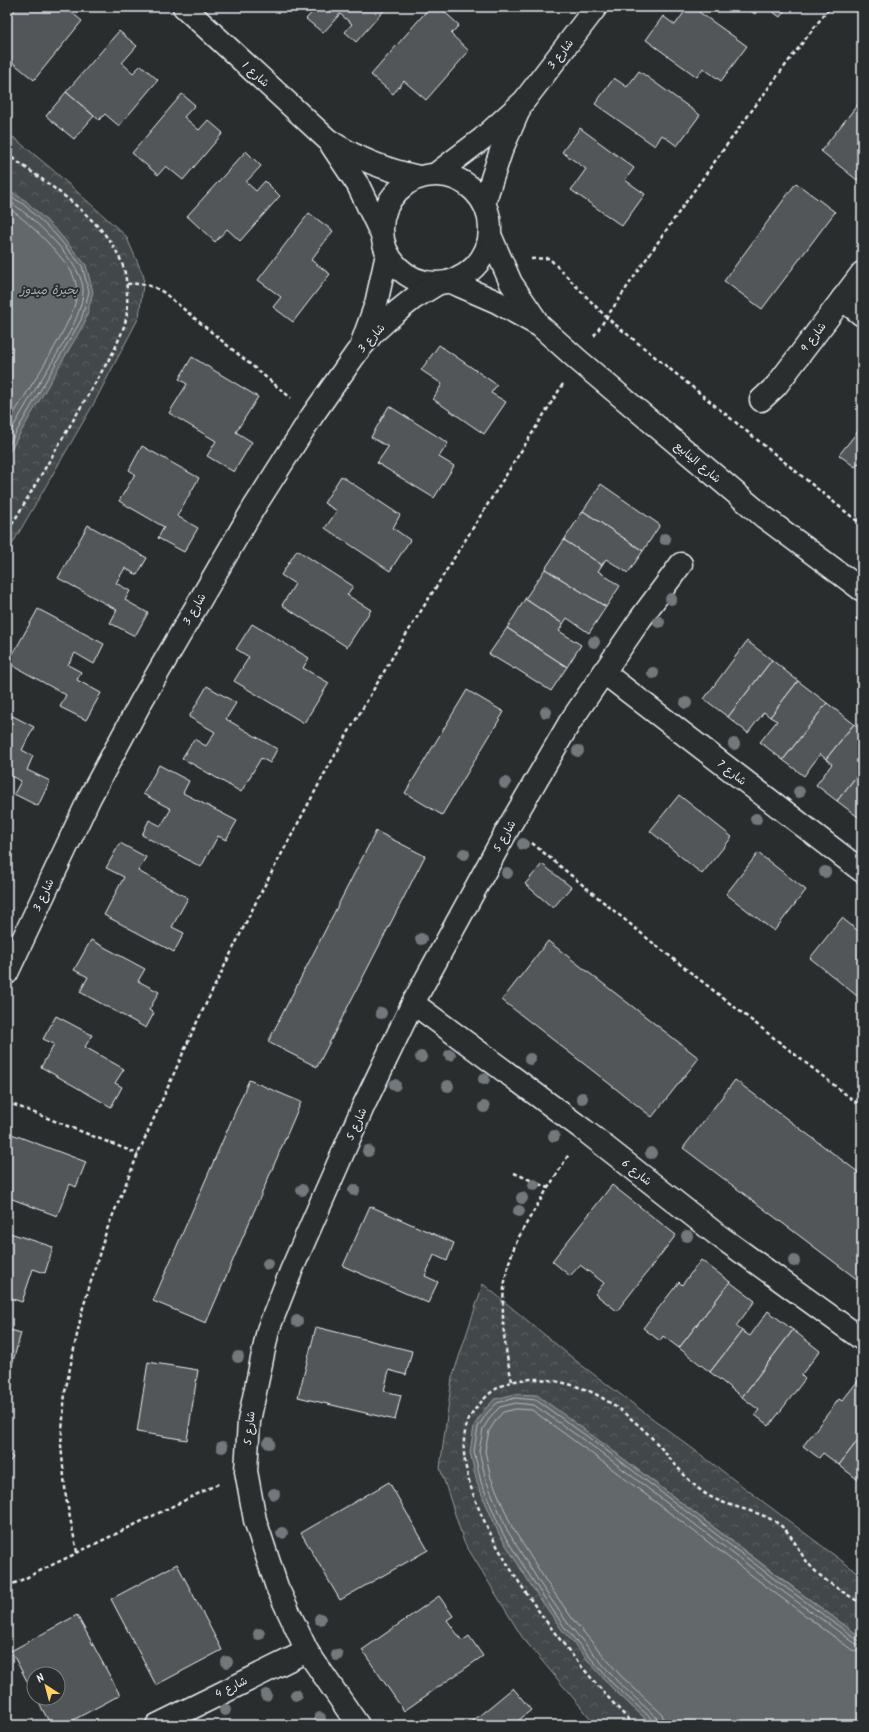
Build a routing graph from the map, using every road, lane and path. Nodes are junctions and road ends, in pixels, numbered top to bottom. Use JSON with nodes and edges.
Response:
{"nodes":[{"id":1,"x":184,"y":7,"type":"edge"},
{"id":2,"x":596,"y":7,"type":"edge"},
{"id":3,"x":830,"y":7,"type":"edge"},
{"id":4,"x":524,"y":100,"type":"junction"},
{"id":5,"x":328,"y":140,"type":"junction"},
{"id":6,"x":7,"y":154,"type":"edge"},
{"id":7,"x":427,"y":176,"type":"junction"},
{"id":8,"x":484,"y":203,"type":"junction"},
{"id":9,"x":381,"y":234,"type":"junction"},
{"id":10,"x":490,"y":235,"type":"junction"},
{"id":11,"x":387,"y":254,"type":"junction"},
{"id":12,"x":500,"y":260,"type":"junction"},
{"id":13,"x":862,"y":273,"type":"edge"},
{"id":14,"x":444,"y":283,"type":"junction"},
{"id":15,"x":127,"y":284,"type":"junction"},
{"id":16,"x":842,"y":299,"type":"junction"},
{"id":17,"x":862,"y":315,"type":"edge"},
{"id":18,"x":606,"y":317,"type":"junction"},
{"id":19,"x":540,"y":326,"type":"junction"},
{"id":20,"x":357,"y":352,"type":"junction"},
{"id":21,"x":578,"y":360,"type":"junction"},
{"id":22,"x":761,"y":400,"type":"dead end"},
{"id":23,"x":312,"y":416,"type":"junction"},
{"id":24,"x":862,"y":525,"type":"edge"},
{"id":25,"x":7,"y":534,"type":"edge"},
{"id":26,"x":681,"y":564,"type":"dead end"},
{"id":27,"x":862,"y":590,"type":"edge"},
{"id":28,"x":603,"y":672,"type":"junction"},
{"id":29,"x":510,"y":825,"type":"junction"},
{"id":30,"x":862,"y":871,"type":"edge"},
{"id":31,"x":7,"y":973,"type":"edge"},
{"id":32,"x":414,"y":1003,"type":"junction"},
{"id":33,"x":7,"y":1102,"type":"edge"},
{"id":34,"x":862,"y":1107,"type":"edge"},
{"id":35,"x":584,"y":1130,"type":"junction"},
{"id":36,"x":138,"y":1154,"type":"junction"},
{"id":37,"x":514,"y":1173,"type":"dead end"},
{"id":38,"x":549,"y":1188,"type":"junction"},
{"id":39,"x":862,"y":1339,"type":"edge"},
{"id":40,"x":512,"y":1382,"type":"junction"},
{"id":41,"x":246,"y":1470,"type":"junction"},
{"id":42,"x":78,"y":1552,"type":"junction"},
{"id":43,"x":7,"y":1587,"type":"edge"},
{"id":44,"x":862,"y":1604,"type":"edge"},
{"id":45,"x":307,"y":1651,"type":"junction"},
{"id":46,"x":156,"y":1725,"type":"edge"},
{"id":47,"x":358,"y":1725,"type":"edge"},
{"id":48,"x":634,"y":1725,"type":"edge"}],
"edges":[{"from":1,"to":5,"type":"street","name":"شارع 1"},
{"from":2,"to":4,"type":"street","name":"شارع 3"},
{"from":3,"to":18,"type":"path"},
{"from":4,"to":7,"type":"street","name":"شارع 3"},
{"from":4,"to":8,"type":"street","name":"شارع 3"},
{"from":5,"to":7,"type":"street","name":"شارع 1"},
{"from":5,"to":9,"type":"street","name":"شارع 1"},
{"from":6,"to":15,"type":"path"},
{"from":7,"to":8,"type":"street"},
{"from":7,"to":9,"type":"street"},
{"from":8,"to":10,"type":"street"},
{"from":9,"to":11,"type":"street"},
{"from":10,"to":12,"type":"street","name":"شارع الينابيع"},
{"from":10,"to":14,"type":"street"},
{"from":11,"to":14,"type":"street"},
{"from":11,"to":20,"type":"street"},
{"from":12,"to":18,"type":"path"},
{"from":12,"to":19,"type":"street","name":"شارع الينابيع"},
{"from":13,"to":16,"type":"street","name":"شارع 9"},
{"from":14,"to":19,"type":"street","name":"شارع الينابيع"},
{"from":14,"to":20,"type":"street","name":"شارع 3"},
{"from":15,"to":23,"type":"path"},
{"from":15,"to":25,"type":"path"},
{"from":16,"to":17,"type":"street"},
{"from":16,"to":22,"type":"street","name":"شارع 9"},
{"from":18,"to":21,"type":"path"},
{"from":18,"to":24,"type":"path"},
{"from":19,"to":21,"type":"street","name":"شارع الينابيع"},
{"from":20,"to":23,"type":"street","name":"شارع 3"},
{"from":21,"to":27,"type":"street","name":"شارع الينابيع"},
{"from":21,"to":36,"type":"path"},
{"from":23,"to":31,"type":"street","name":"شارع 3"},
{"from":26,"to":28,"type":"street","name":"شارع 5"},
{"from":28,"to":29,"type":"street","name":"شارع 5"},
{"from":28,"to":30,"type":"street","name":"شارع 7"},
{"from":29,"to":32,"type":"street","name":"شارع 5"},
{"from":29,"to":34,"type":"path"},
{"from":32,"to":35,"type":"street","name":"شارع 6"},
{"from":32,"to":41,"type":"street","name":"شارع 5"},
{"from":33,"to":36,"type":"path"},
{"from":35,"to":38,"type":"path"},
{"from":35,"to":39,"type":"street","name":"شارع 6"},
{"from":36,"to":42,"type":"path"},
{"from":37,"to":38,"type":"path"},
{"from":38,"to":40,"type":"path"},
{"from":40,"to":44,"type":"path"},
{"from":40,"to":48,"type":"path"},
{"from":41,"to":42,"type":"path"},
{"from":41,"to":45,"type":"street","name":"شارع 5"},
{"from":42,"to":43,"type":"path"},
{"from":45,"to":46,"type":"street","name":"شارع 4"},
{"from":45,"to":47,"type":"street","name":"شارع 5"}]}
